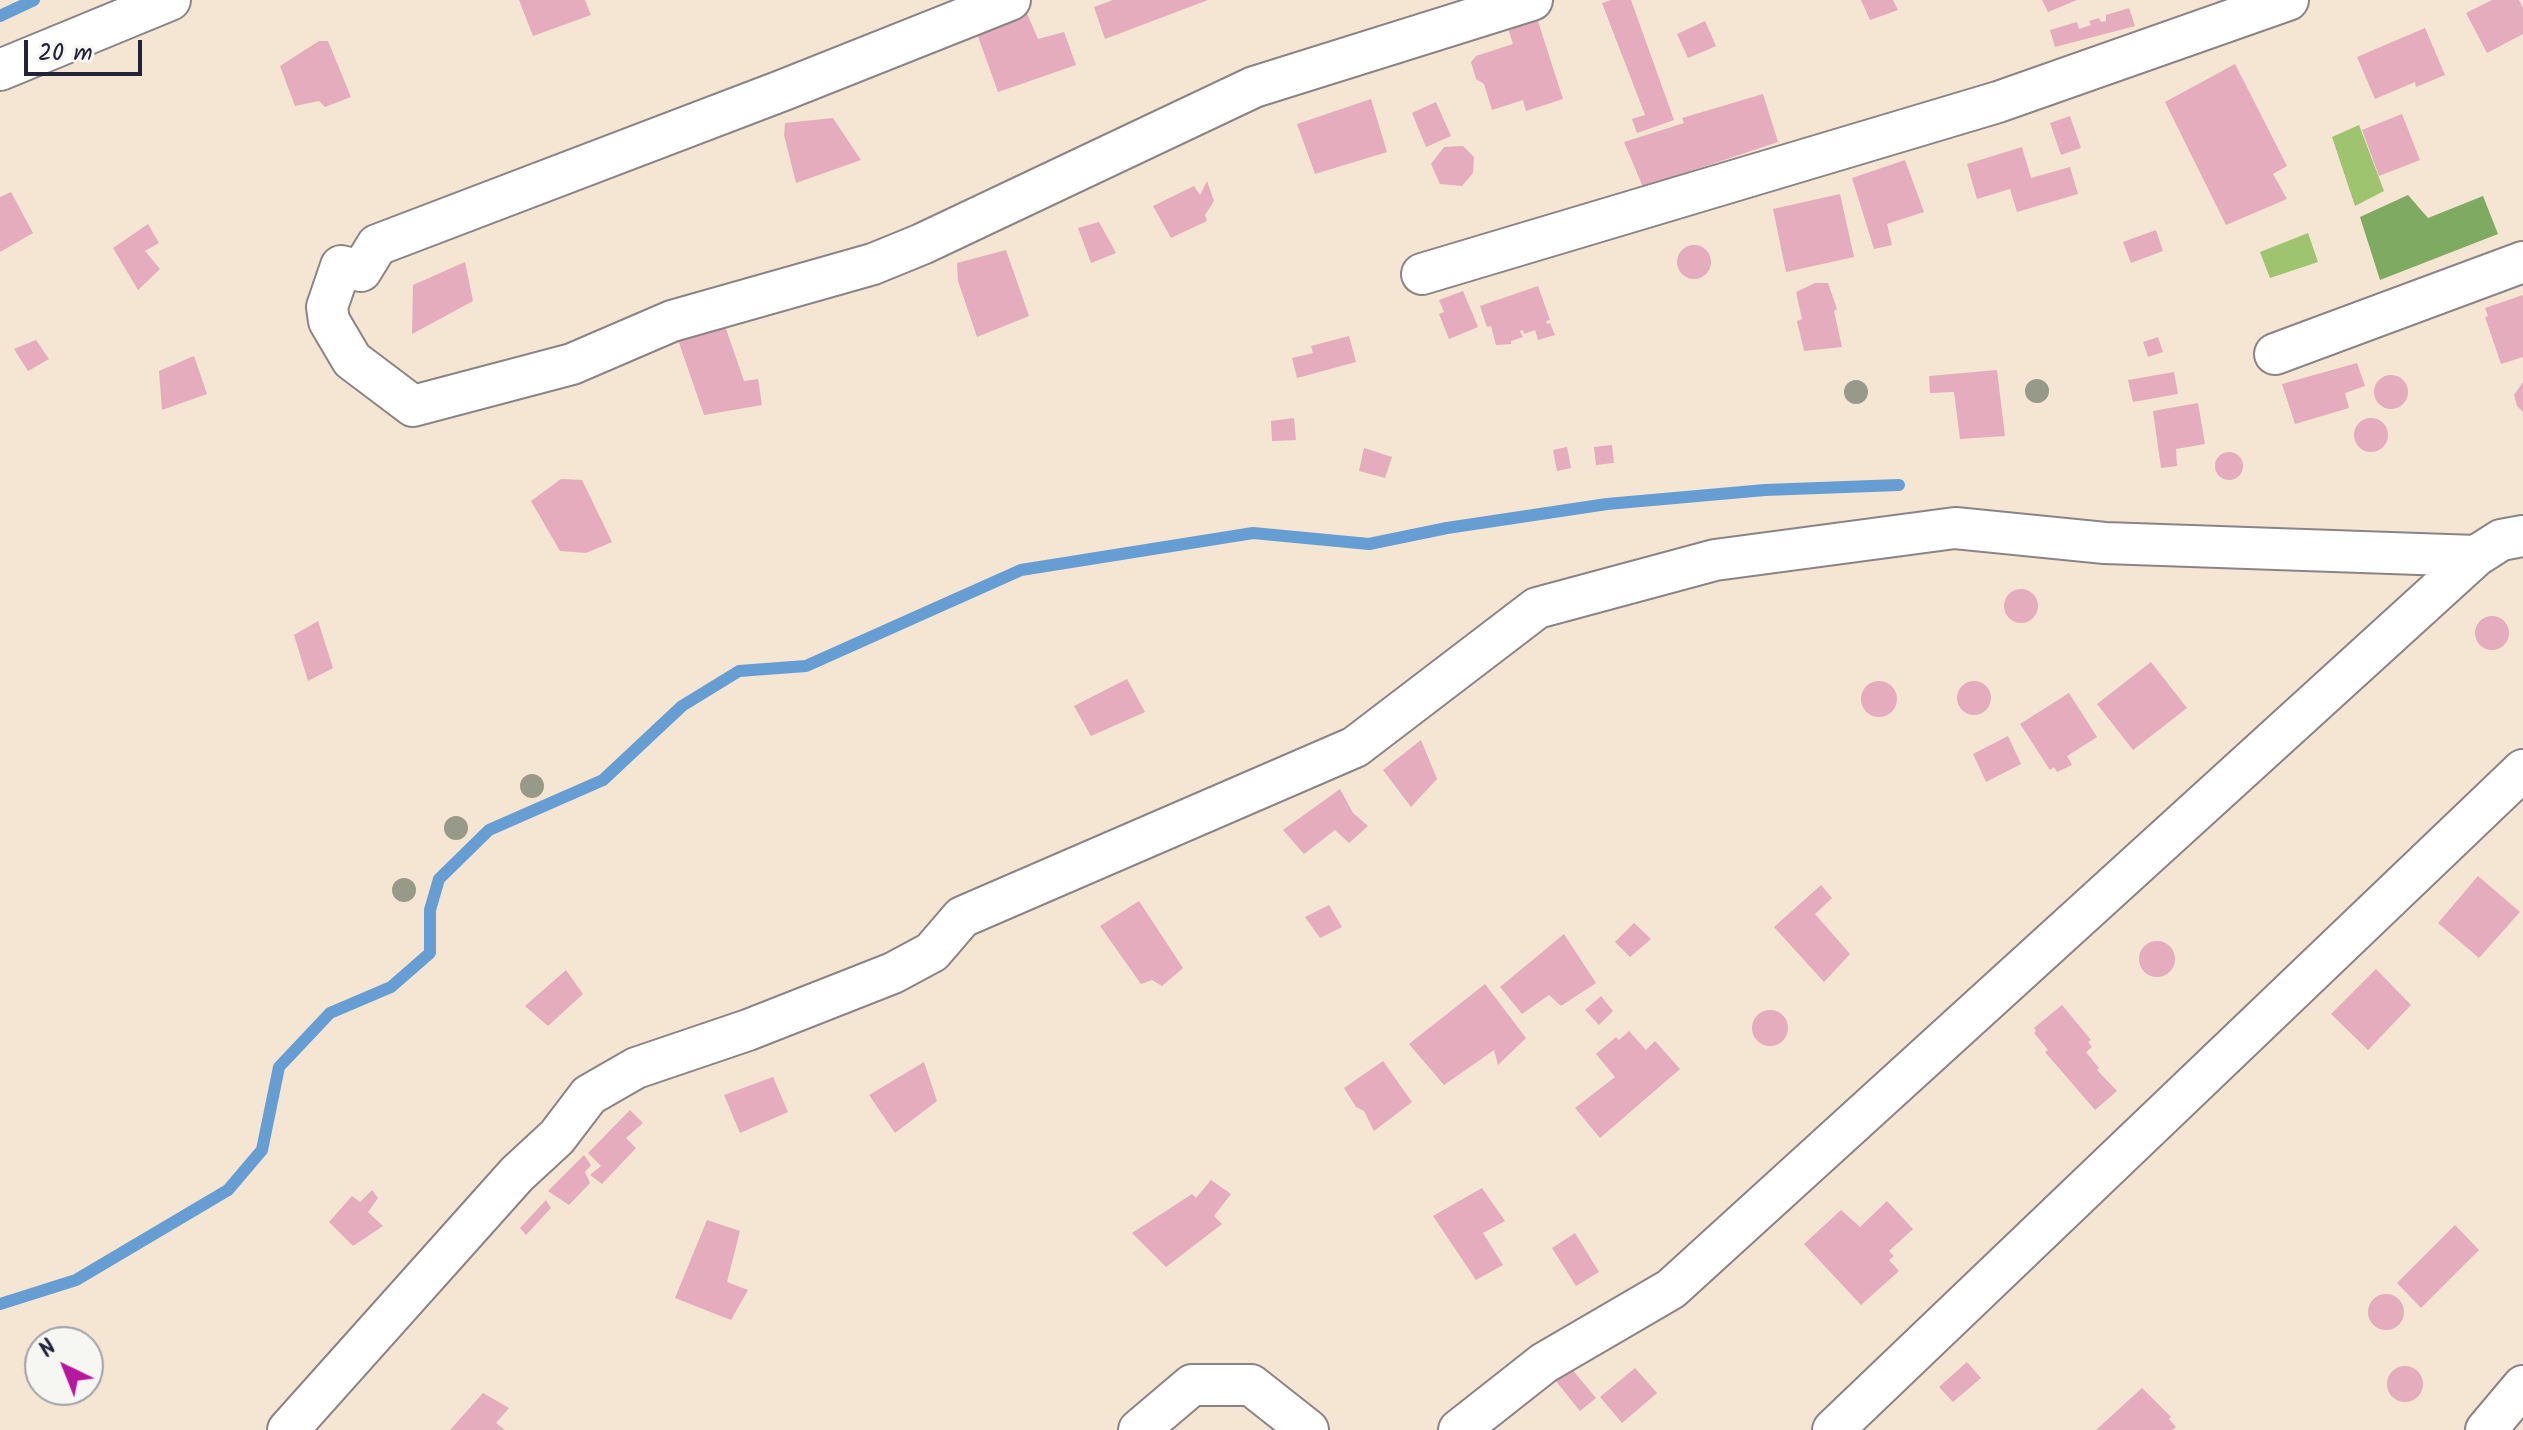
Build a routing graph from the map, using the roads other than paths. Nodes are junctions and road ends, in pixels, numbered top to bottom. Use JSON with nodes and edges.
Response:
{"nodes":[{"id":1,"x":170,"y":0,"type":"edge"},
{"id":2,"x":1010,"y":0,"type":"edge"},
{"id":3,"x":1532,"y":0,"type":"edge"},
{"id":4,"x":2288,"y":0,"type":"edge"},
{"id":5,"x":0,"y":70,"type":"edge"},
{"id":6,"x":2523,"y":262,"type":"edge"},
{"id":7,"x":1422,"y":274,"type":"dead end"},
{"id":8,"x":2275,"y":354,"type":"dead end"},
{"id":9,"x":2523,"y":536,"type":"edge"},
{"id":10,"x":2476,"y":556,"type":"junction"},
{"id":11,"x":2523,"y":770,"type":"edge"},
{"id":12,"x":2523,"y":1386,"type":"edge"},
{"id":13,"x":288,"y":1430,"type":"edge"},
{"id":14,"x":1139,"y":1430,"type":"edge"},
{"id":15,"x":1308,"y":1430,"type":"edge"},
{"id":16,"x":1459,"y":1430,"type":"edge"},
{"id":17,"x":1833,"y":1430,"type":"edge"},
{"id":18,"x":2486,"y":1430,"type":"edge"}],
"edges":[{"from":1,"to":5,"type":"street"},
{"from":2,"to":3,"type":"street"},
{"from":4,"to":7,"type":"street"},
{"from":6,"to":8,"type":"street"},
{"from":9,"to":10,"type":"street"},
{"from":10,"to":13,"type":"street"},
{"from":10,"to":16,"type":"street"},
{"from":11,"to":17,"type":"street"},
{"from":12,"to":18,"type":"street"},
{"from":14,"to":15,"type":"street"}]}
